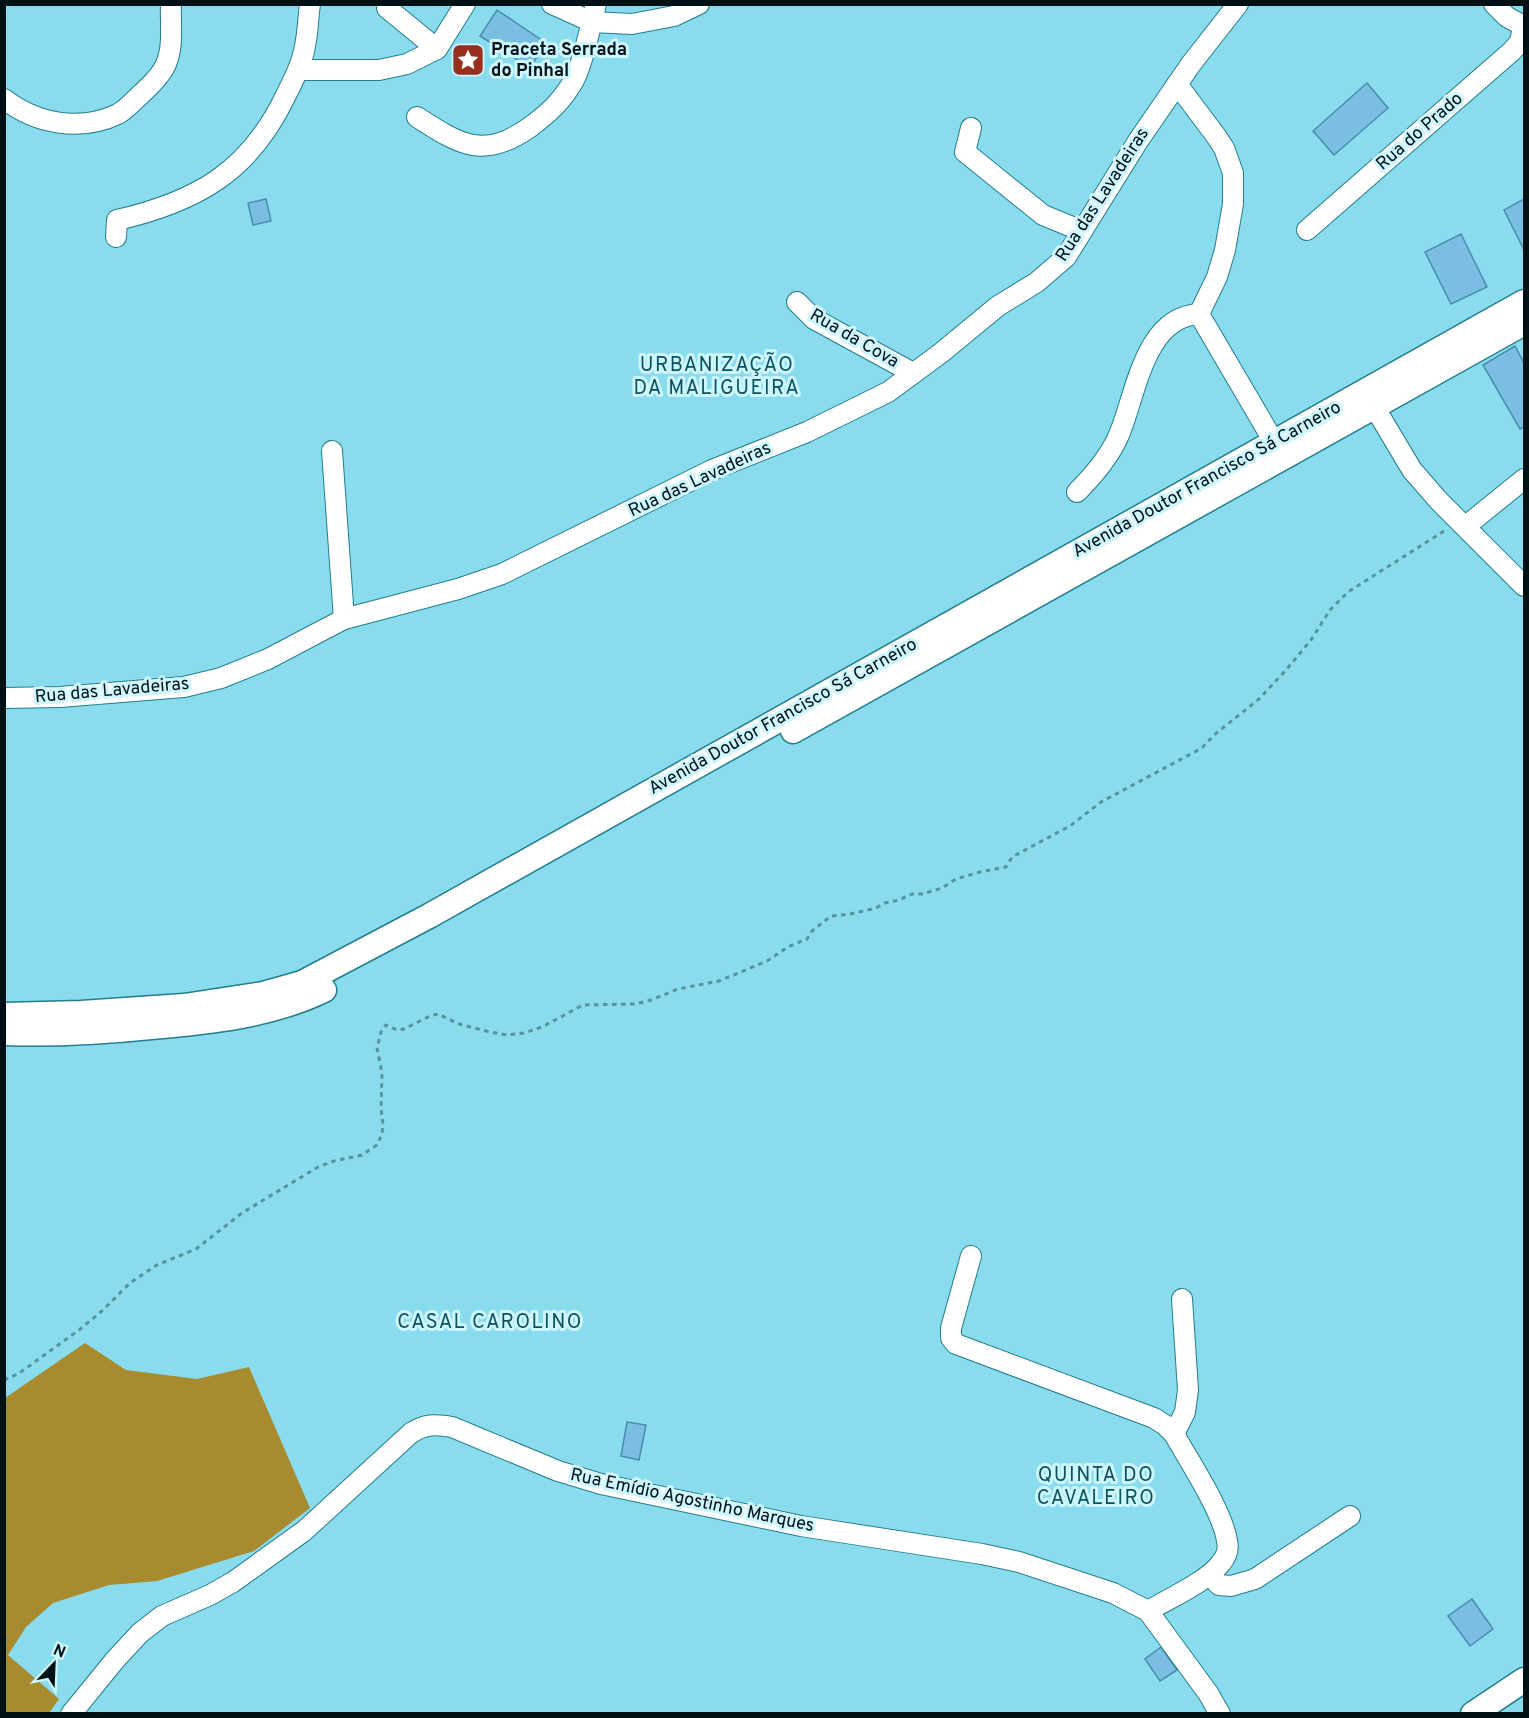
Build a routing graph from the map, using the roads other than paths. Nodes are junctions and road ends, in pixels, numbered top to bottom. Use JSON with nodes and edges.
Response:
{"nodes":[{"id":1,"x":171,"y":4,"type":"edge"},
{"id":2,"x":310,"y":4,"type":"edge"},
{"id":3,"x":465,"y":4,"type":"edge"},
{"id":4,"x":552,"y":4,"type":"edge"},
{"id":5,"x":699,"y":4,"type":"edge"},
{"id":6,"x":1238,"y":4,"type":"edge"},
{"id":7,"x":1494,"y":4,"type":"edge"},
{"id":8,"x":387,"y":8,"type":"dead end"},
{"id":9,"x":594,"y":13,"type":"edge"},
{"id":10,"x":645,"y":13,"type":"edge"},
{"id":11,"x":1524,"y":26,"type":"edge"},
{"id":12,"x":437,"y":49,"type":"junction"},
{"id":13,"x":298,"y":70,"type":"junction"},
{"id":14,"x":1177,"y":84,"type":"junction"},
{"id":15,"x":4,"y":99,"type":"edge"},
{"id":16,"x":417,"y":117,"type":"dead end"},
{"id":17,"x":971,"y":128,"type":"dead end"},
{"id":18,"x":1307,"y":230,"type":"dead end"},
{"id":19,"x":1082,"y":231,"type":"junction"},
{"id":20,"x":116,"y":237,"type":"dead end"},
{"id":21,"x":797,"y":302,"type":"dead end"},
{"id":22,"x":1524,"y":302,"type":"edge"},
{"id":23,"x":1199,"y":314,"type":"junction"},
{"id":24,"x":1524,"y":322,"type":"edge"},
{"id":25,"x":913,"y":373,"type":"junction"},
{"id":26,"x":1375,"y":408,"type":"junction"},
{"id":27,"x":1274,"y":442,"type":"junction"},
{"id":28,"x":332,"y":452,"type":"dead end"},
{"id":29,"x":1524,"y":479,"type":"edge"},
{"id":30,"x":1077,"y":492,"type":"dead end"},
{"id":31,"x":1463,"y":524,"type":"junction"},
{"id":32,"x":1524,"y":586,"type":"edge"},
{"id":33,"x":344,"y":619,"type":"junction"},
{"id":34,"x":4,"y":698,"type":"edge"},
{"id":35,"x":4,"y":1015,"type":"edge"},
{"id":36,"x":4,"y":1033,"type":"edge"},
{"id":37,"x":971,"y":1256,"type":"dead end"},
{"id":38,"x":1182,"y":1299,"type":"dead end"},
{"id":39,"x":1174,"y":1434,"type":"junction"},
{"id":40,"x":1350,"y":1516,"type":"dead end"},
{"id":41,"x":1210,"y":1575,"type":"junction"},
{"id":42,"x":1148,"y":1611,"type":"junction"},
{"id":43,"x":1524,"y":1680,"type":"edge"},
{"id":44,"x":71,"y":1713,"type":"edge"},
{"id":45,"x":1220,"y":1713,"type":"edge"},
{"id":46,"x":1473,"y":1713,"type":"edge"}],
"edges":[{"from":1,"to":15,"type":"street"},
{"from":2,"to":13,"type":"street"},
{"from":3,"to":12,"type":"street"},
{"from":4,"to":9,"type":"street"},
{"from":5,"to":10,"type":"street"},
{"from":6,"to":14,"type":"street","name":"Rua das Lavadeiras"},
{"from":7,"to":11,"type":"street"},
{"from":8,"to":12,"type":"street"},
{"from":9,"to":10,"type":"street"},
{"from":9,"to":16,"type":"street"},
{"from":11,"to":18,"type":"street","name":"Rua do Prado"},
{"from":12,"to":13,"type":"street"},
{"from":13,"to":20,"type":"street"},
{"from":14,"to":19,"type":"street","name":"Rua das Lavadeiras"},
{"from":14,"to":23,"type":"street"},
{"from":17,"to":19,"type":"street"},
{"from":19,"to":25,"type":"street","name":"Rua das Lavadeiras"},
{"from":21,"to":25,"type":"street","name":"Rua da Cova"},
{"from":22,"to":27,"type":"main road","name":"Avenida Doutor Francisco Sá Carneiro"},
{"from":23,"to":27,"type":"street"},
{"from":23,"to":30,"type":"street"},
{"from":24,"to":26,"type":"main road","name":"Avenida Doutor Francisco Sá Carneiro"},
{"from":25,"to":33,"type":"street","name":"Rua das Lavadeiras"},
{"from":26,"to":31,"type":"street"},
{"from":26,"to":36,"type":"main road","name":"Avenida Doutor Francisco Sá Carneiro"},
{"from":27,"to":35,"type":"main road","name":"Avenida Doutor Francisco Sá Carneiro"},
{"from":28,"to":33,"type":"street"},
{"from":29,"to":31,"type":"street"},
{"from":31,"to":32,"type":"street"},
{"from":33,"to":34,"type":"street","name":"Rua das Lavadeiras"},
{"from":37,"to":39,"type":"street"},
{"from":38,"to":39,"type":"street"},
{"from":39,"to":41,"type":"street"},
{"from":40,"to":41,"type":"street"},
{"from":41,"to":42,"type":"street"},
{"from":42,"to":44,"type":"street","name":"Rua Emídio Agostinho Marques"},
{"from":42,"to":45,"type":"street","name":"Rua Emídio Agostinho Marques"},
{"from":43,"to":46,"type":"main road"}]}
